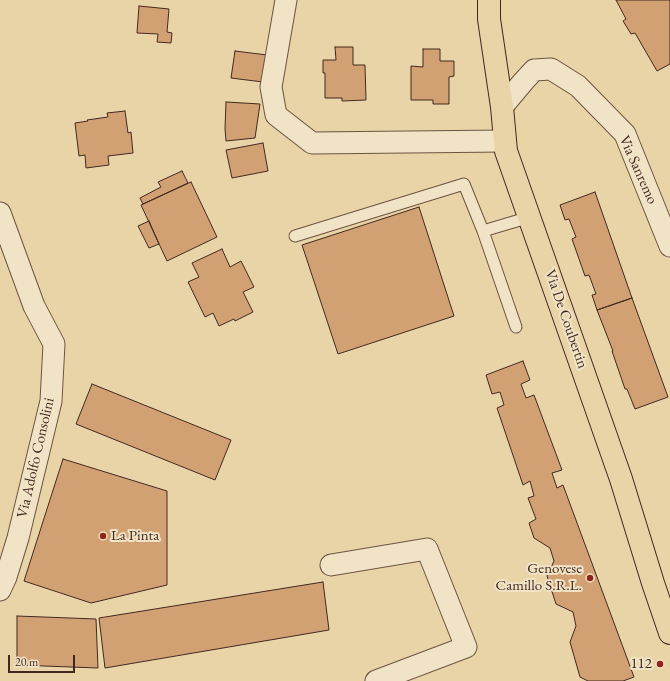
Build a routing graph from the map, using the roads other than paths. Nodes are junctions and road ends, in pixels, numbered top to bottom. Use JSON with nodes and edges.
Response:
{"nodes":[{"id":1,"x":286,"y":0,"type":"edge"},
{"id":2,"x":489,"y":0,"type":"edge"},
{"id":3,"x":502,"y":107,"type":"junction"},
{"id":4,"x":504,"y":141,"type":"junction"},
{"id":5,"x":530,"y":217,"type":"junction"},
{"id":6,"x":2,"y":224,"type":"edge"},
{"id":7,"x":483,"y":231,"type":"junction"},
{"id":8,"x":295,"y":236,"type":"dead end"},
{"id":9,"x":670,"y":246,"type":"edge"},
{"id":10,"x":516,"y":327,"type":"dead end"},
{"id":11,"x":331,"y":565,"type":"dead end"},
{"id":12,"x":0,"y":590,"type":"edge"},
{"id":13,"x":670,"y":633,"type":"edge"},
{"id":14,"x":376,"y":681,"type":"edge"}],
"edges":[{"from":1,"to":4,"type":"street"},
{"from":2,"to":3,"type":"main road","name":"Via De Coubertin"},
{"from":3,"to":4,"type":"main road","name":"Via De Coubertin"},
{"from":3,"to":9,"type":"street","name":"Via Sanremo"},
{"from":4,"to":5,"type":"main road","name":"Via De Coubertin"},
{"from":5,"to":7,"type":"lane"},
{"from":5,"to":13,"type":"main road","name":"Via De Coubertin"},
{"from":6,"to":12,"type":"street","name":"Via Adolfo Consolini"},
{"from":7,"to":8,"type":"lane"},
{"from":7,"to":10,"type":"lane"},
{"from":11,"to":14,"type":"street"}]}
